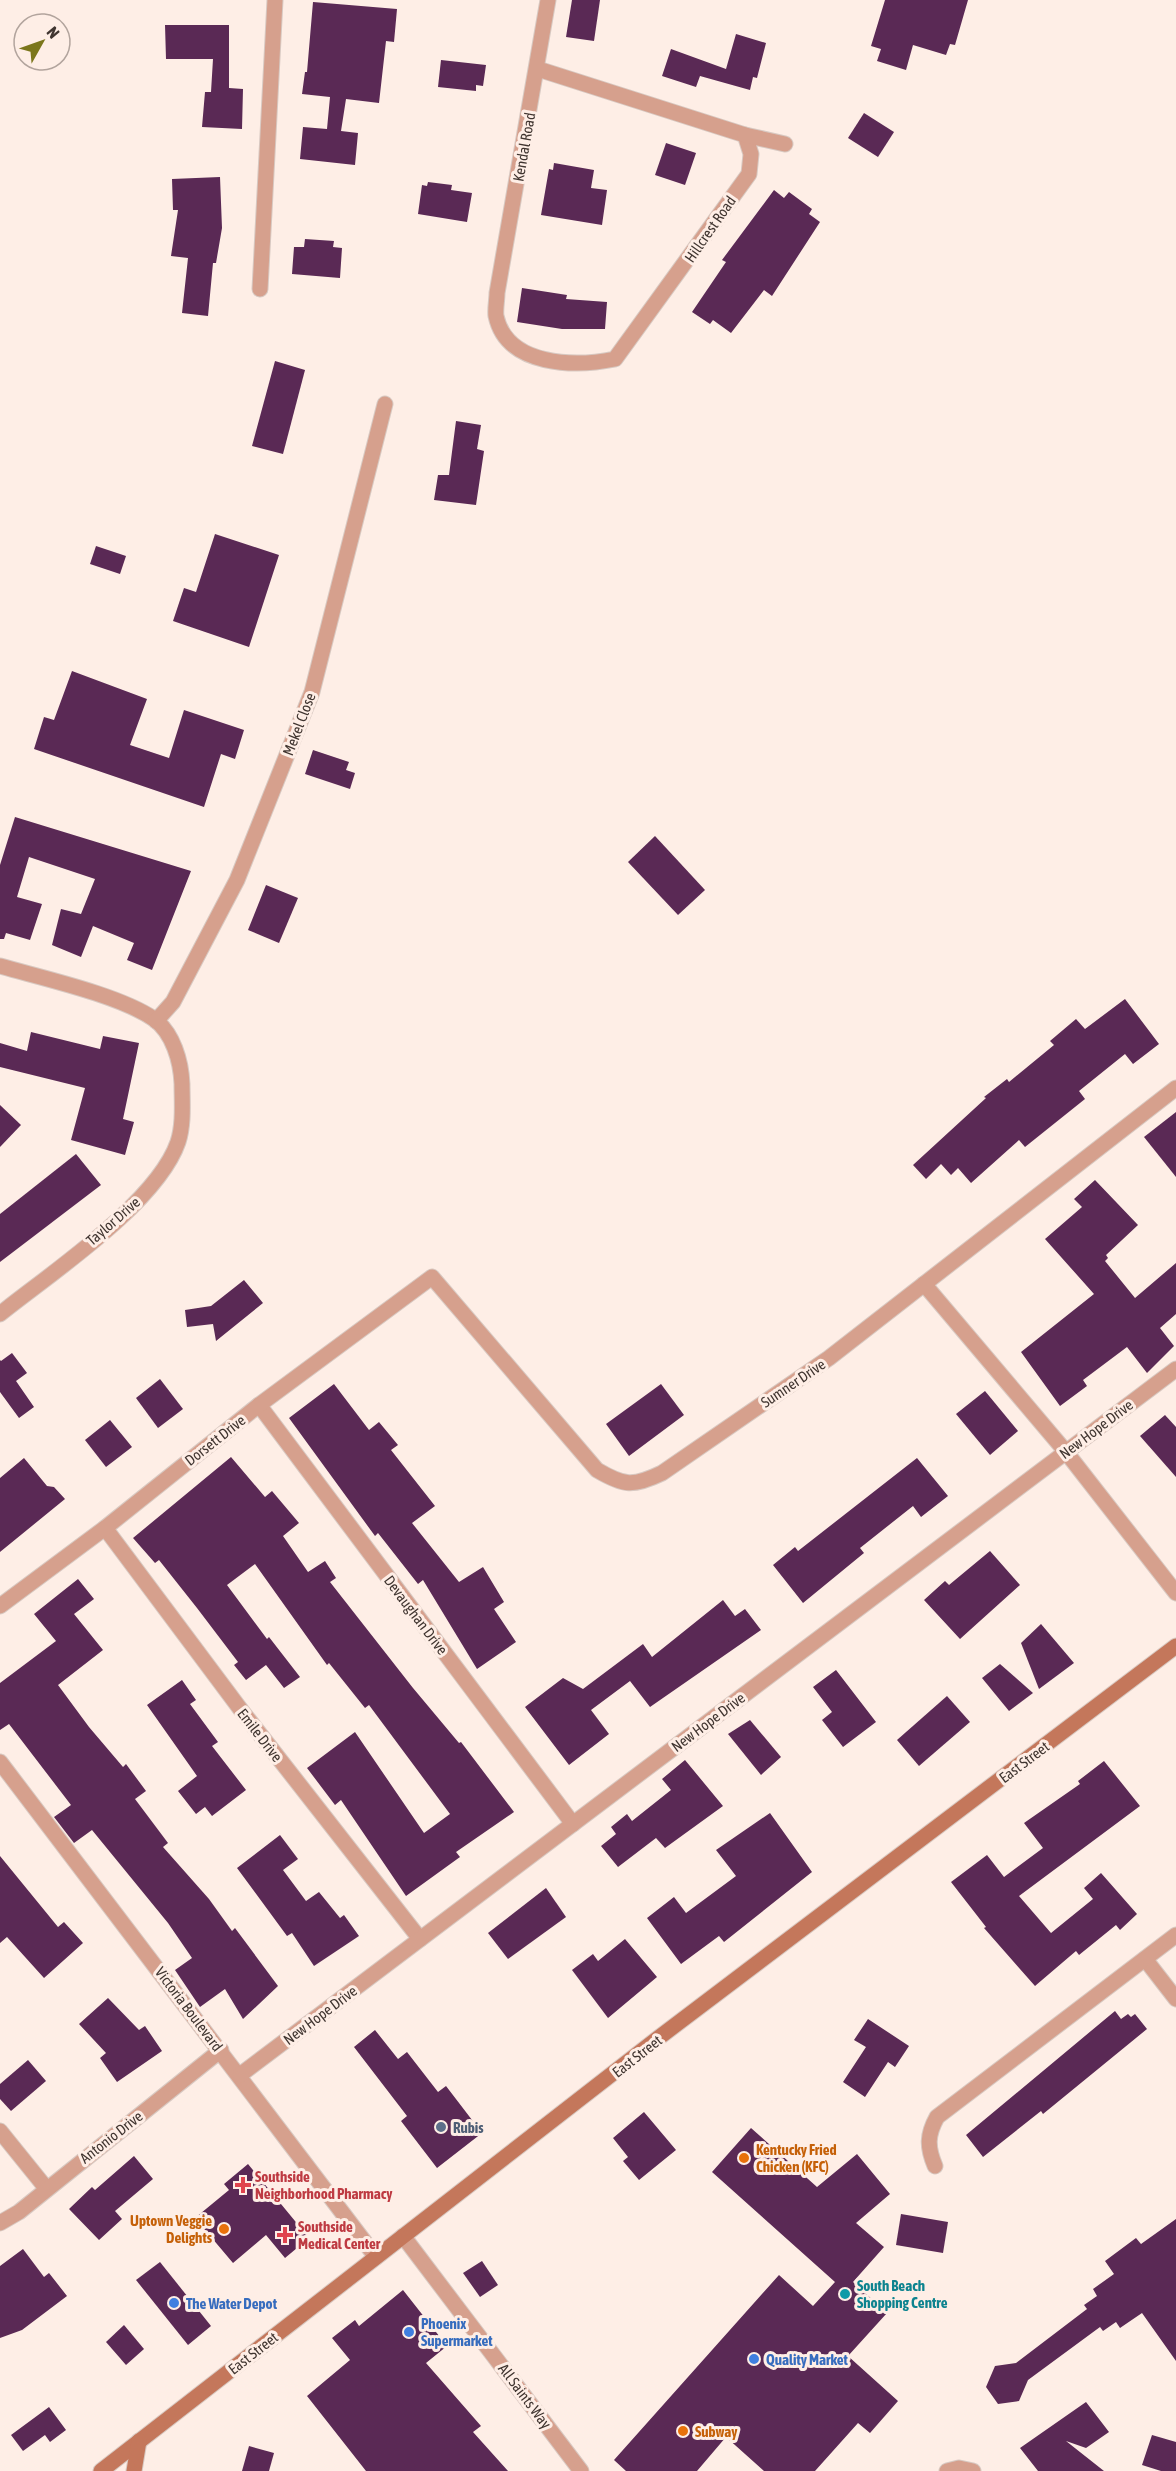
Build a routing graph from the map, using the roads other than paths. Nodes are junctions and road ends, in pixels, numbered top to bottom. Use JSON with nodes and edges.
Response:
{"nodes":[{"id":1,"x":275,"y":0,"type":"edge"},
{"id":2,"x":548,"y":0,"type":"edge"},
{"id":3,"x":538,"y":69,"type":"junction"},
{"id":4,"x":745,"y":135,"type":"junction"},
{"id":5,"x":785,"y":144,"type":"dead end"},
{"id":6,"x":260,"y":289,"type":"dead end"},
{"id":7,"x":497,"y":293,"type":"joint"},
{"id":8,"x":385,"y":404,"type":"dead end"},
{"id":9,"x":0,"y":966,"type":"edge"},
{"id":10,"x":156,"y":1021,"type":"junction"},
{"id":11,"x":1176,"y":1088,"type":"edge"},
{"id":12,"x":432,"y":1276,"type":"joint"},
{"id":13,"x":924,"y":1284,"type":"junction"},
{"id":14,"x":0,"y":1314,"type":"edge"},
{"id":15,"x":1176,"y":1369,"type":"edge"},
{"id":16,"x":259,"y":1405,"type":"junction"},
{"id":17,"x":1066,"y":1452,"type":"junction"},
{"id":18,"x":105,"y":1528,"type":"junction"},
{"id":19,"x":1176,"y":1593,"type":"edge"},
{"id":20,"x":0,"y":1606,"type":"edge"},
{"id":21,"x":1176,"y":1646,"type":"edge"},
{"id":22,"x":0,"y":1762,"type":"edge"},
{"id":23,"x":573,"y":1824,"type":"junction"},
{"id":24,"x":1176,"y":1935,"type":"edge"},
{"id":25,"x":420,"y":1939,"type":"junction"},
{"id":26,"x":1145,"y":1959,"type":"junction"},
{"id":27,"x":1176,"y":1999,"type":"edge"},
{"id":28,"x":221,"y":2050,"type":"junction"},
{"id":29,"x":240,"y":2075,"type":"junction"},
{"id":30,"x":0,"y":2131,"type":"edge"},
{"id":31,"x":935,"y":2166,"type":"dead end"},
{"id":32,"x":46,"y":2188,"type":"junction"},
{"id":33,"x":0,"y":2223,"type":"edge"},
{"id":34,"x":403,"y":2236,"type":"junction"},
{"id":35,"x":376,"y":2257,"type":"junction"},
{"id":36,"x":139,"y":2442,"type":"junction"},
{"id":37,"x":101,"y":2471,"type":"edge"},
{"id":38,"x":134,"y":2471,"type":"edge"},
{"id":39,"x":581,"y":2471,"type":"edge"},
{"id":40,"x":947,"y":2471,"type":"edge"},
{"id":41,"x":973,"y":2471,"type":"edge"}],
"edges":[{"from":1,"to":6,"type":"street"},
{"from":2,"to":3,"type":"street","name":"Kendal Road"},
{"from":3,"to":4,"type":"street"},
{"from":3,"to":7,"type":"street","name":"Kendal Road"},
{"from":4,"to":5,"type":"street"},
{"from":4,"to":7,"type":"street","name":"Hillcrest Road"},
{"from":8,"to":10,"type":"street","name":"Mekel Close"},
{"from":9,"to":10,"type":"street","name":"Taylor Drive"},
{"from":10,"to":14,"type":"street","name":"Taylor Drive"},
{"from":11,"to":13,"type":"street","name":"Sumner Drive"},
{"from":12,"to":13,"type":"street","name":"Sumner Drive"},
{"from":12,"to":16,"type":"street","name":"Dorsett Drive"},
{"from":13,"to":17,"type":"street"},
{"from":15,"to":17,"type":"street","name":"New Hope Drive"},
{"from":16,"to":18,"type":"street","name":"Dorsett Drive"},
{"from":16,"to":23,"type":"street","name":"Devaughan Drive"},
{"from":17,"to":19,"type":"street"},
{"from":17,"to":23,"type":"street","name":"New Hope Drive"},
{"from":18,"to":20,"type":"street","name":"Dorsett Drive"},
{"from":18,"to":25,"type":"street","name":"Emile Drive"},
{"from":21,"to":34,"type":"main road","name":"East Street"},
{"from":22,"to":28,"type":"street","name":"Victoria Boulevard"},
{"from":23,"to":25,"type":"street","name":"New Hope Drive"},
{"from":24,"to":26,"type":"street"},
{"from":25,"to":29,"type":"street","name":"New Hope Drive"},
{"from":26,"to":27,"type":"street"},
{"from":26,"to":31,"type":"street"},
{"from":28,"to":29,"type":"street","name":"Victoria Boulevard"},
{"from":28,"to":32,"type":"street","name":"Antonio Drive"},
{"from":29,"to":35,"type":"street","name":"Victoria Boulevard"},
{"from":30,"to":32,"type":"street"},
{"from":32,"to":33,"type":"street","name":"Antonio Drive"},
{"from":34,"to":35,"type":"main road","name":"East Street"},
{"from":34,"to":39,"type":"street","name":"All Saints Way"},
{"from":35,"to":36,"type":"main road","name":"East Street"},
{"from":36,"to":37,"type":"main road","name":"East Street"},
{"from":36,"to":38,"type":"main road"},
{"from":40,"to":41,"type":"street"}]}
